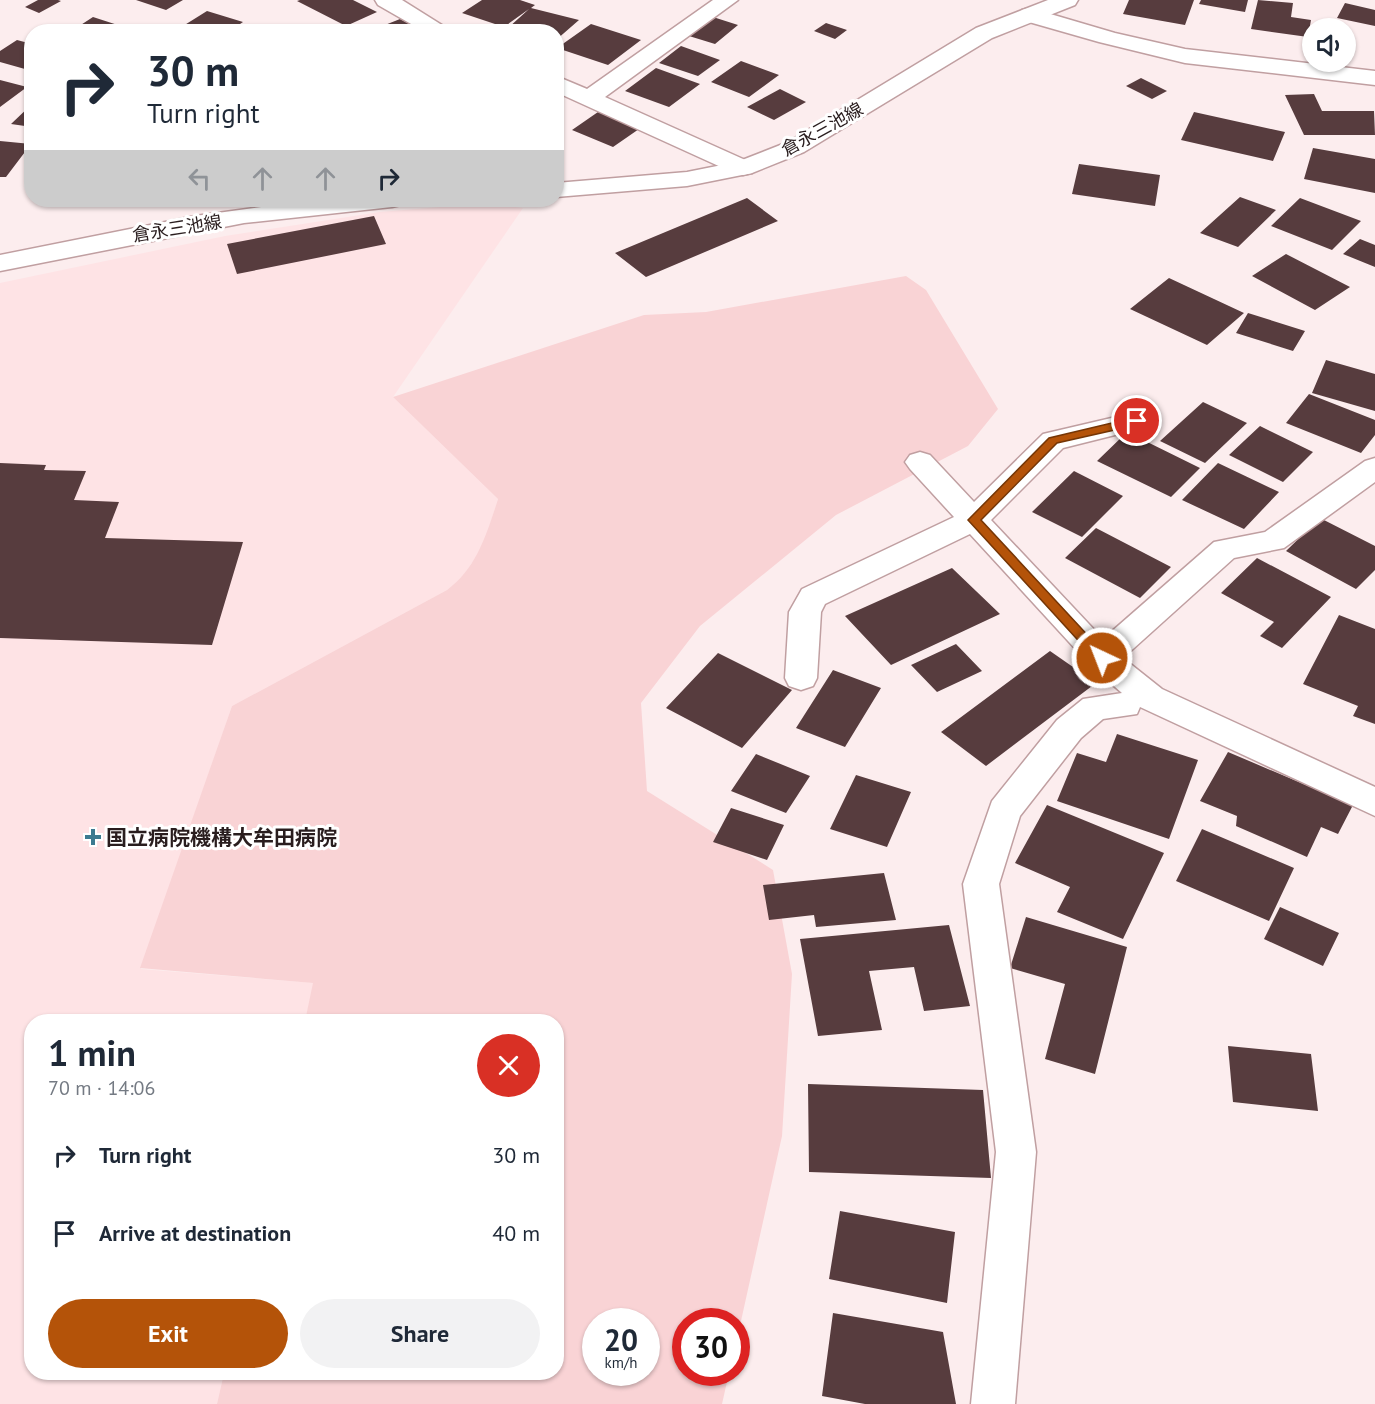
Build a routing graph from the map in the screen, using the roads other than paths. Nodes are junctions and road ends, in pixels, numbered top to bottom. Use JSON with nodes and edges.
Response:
{"nodes":[{"id":1,"x":386,"y":0,"type":"edge"},
{"id":2,"x":727,"y":0,"type":"edge"},
{"id":3,"x":1067,"y":0,"type":"edge"},
{"id":4,"x":1030,"y":15,"type":"junction"},
{"id":5,"x":428,"y":24,"type":"edge"},
{"id":6,"x":1375,"y":78,"type":"edge"},
{"id":7,"x":564,"y":86,"type":"edge"},
{"id":8,"x":590,"y":97,"type":"junction"},
{"id":9,"x":743,"y":168,"type":"junction"},
{"id":10,"x":564,"y":189,"type":"edge"},
{"id":11,"x":313,"y":207,"type":"edge"},
{"id":12,"x":0,"y":263,"type":"edge"},
{"id":13,"x":1137,"y":421,"type":"dead end"},
{"id":14,"x":920,"y":462,"type":"dead end"},
{"id":15,"x":1375,"y":468,"type":"edge"},
{"id":16,"x":974,"y":520,"type":"junction"},
{"id":17,"x":1102,"y":658,"type":"junction"},
{"id":18,"x":801,"y":678,"type":"dead end"},
{"id":19,"x":1125,"y":705,"type":"dead end"},
{"id":20,"x":1375,"y":802,"type":"edge"},
{"id":21,"x":993,"y":1404,"type":"edge"}],
"edges":[{"from":1,"to":5,"type":"street"},
{"from":2,"to":8,"type":"street"},
{"from":3,"to":4,"type":"street","name":"倉永三池線"},
{"from":4,"to":6,"type":"street"},
{"from":4,"to":9,"type":"street","name":"倉永三池線"},
{"from":7,"to":8,"type":"street"},
{"from":8,"to":9,"type":"street"},
{"from":9,"to":10,"type":"street","name":"倉永三池線"},
{"from":11,"to":12,"type":"street","name":"倉永三池線"},
{"from":13,"to":16,"type":"street"},
{"from":14,"to":16,"type":"street"},
{"from":15,"to":17,"type":"street"},
{"from":16,"to":17,"type":"street"},
{"from":16,"to":18,"type":"street"},
{"from":17,"to":20,"type":"street"},
{"from":19,"to":21,"type":"street"}]}
